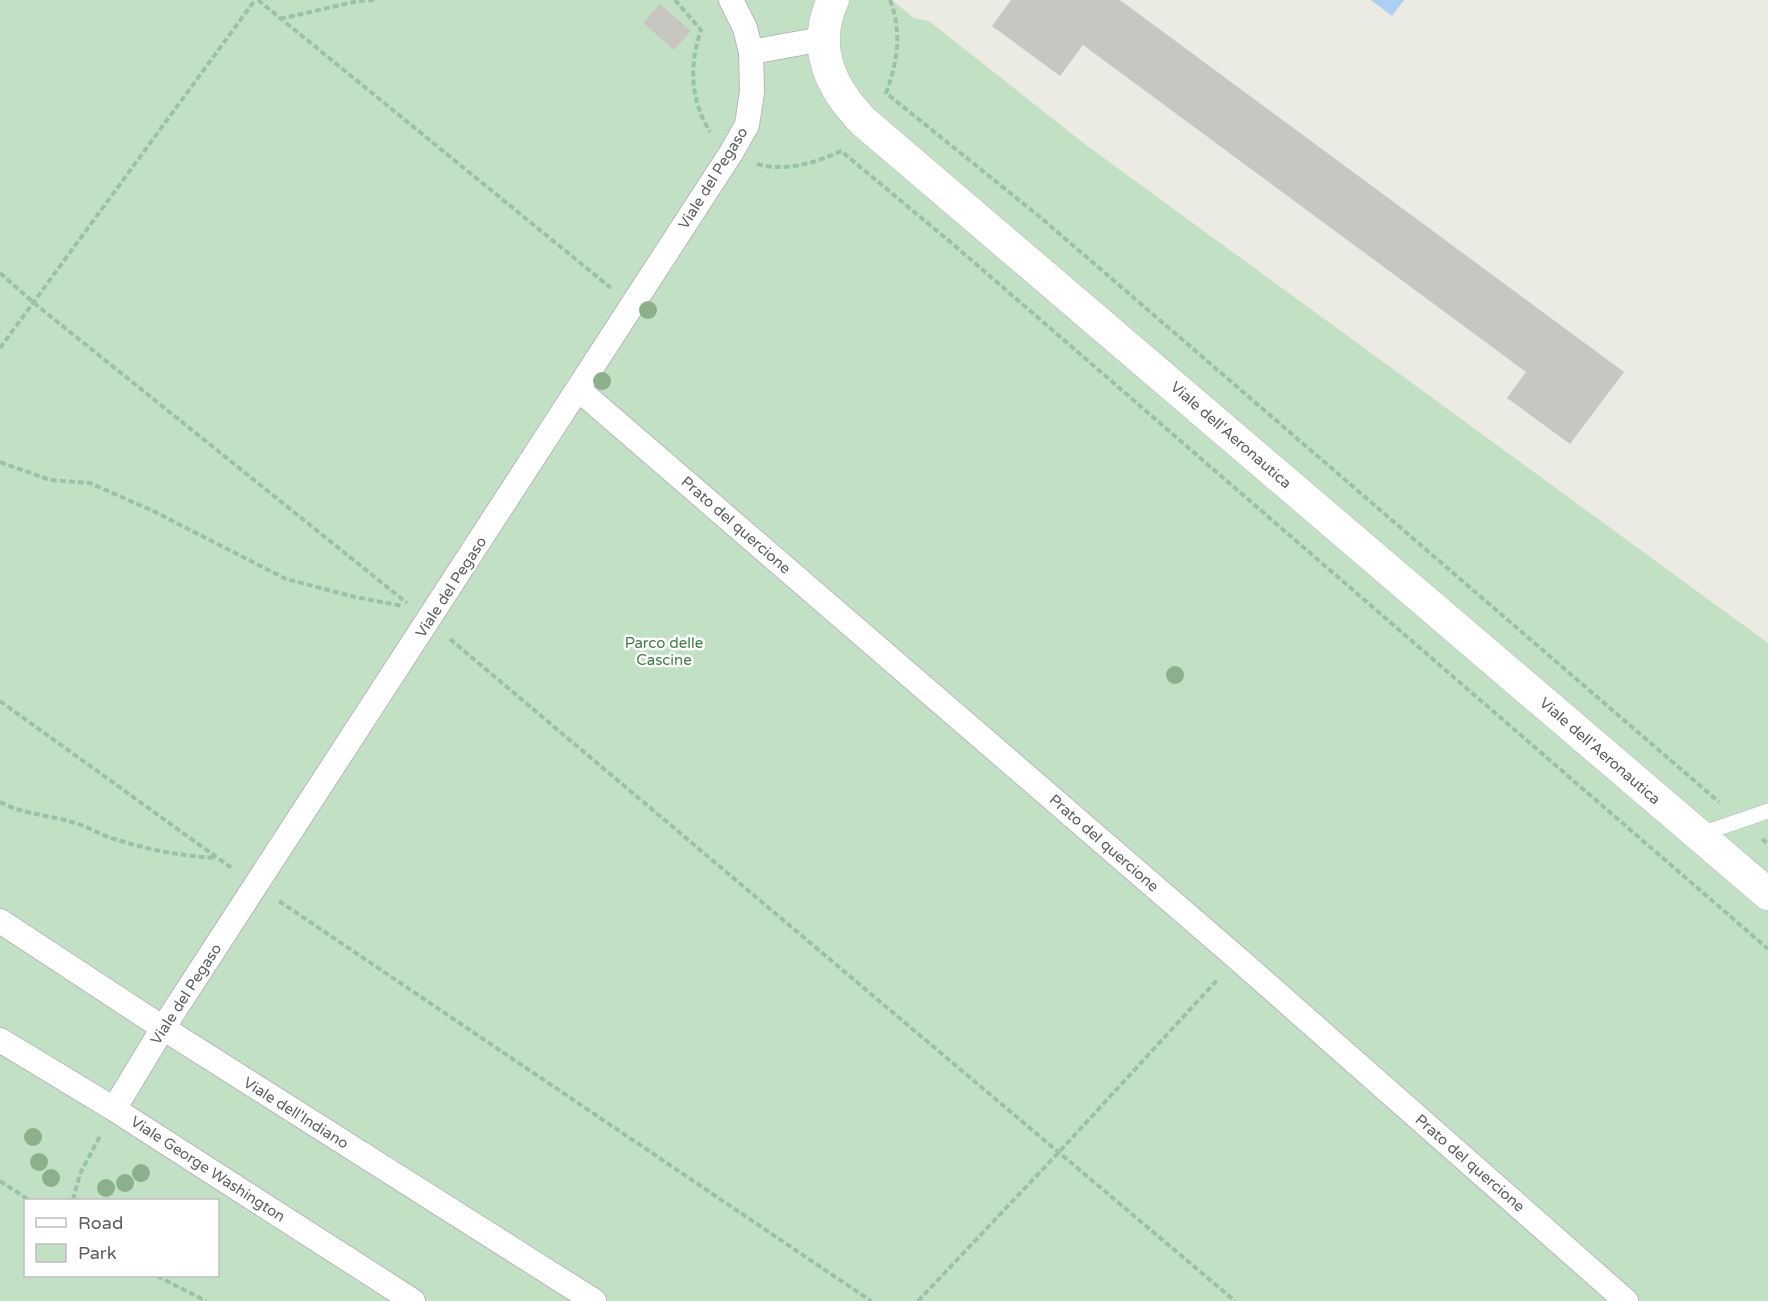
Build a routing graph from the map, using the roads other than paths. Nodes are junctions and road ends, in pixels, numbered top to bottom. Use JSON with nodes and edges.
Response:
{"nodes":[{"id":1,"x":731,"y":0,"type":"edge"},
{"id":2,"x":833,"y":0,"type":"edge"},
{"id":3,"x":823,"y":39,"type":"junction"},
{"id":4,"x":751,"y":52,"type":"junction"},
{"id":5,"x":578,"y":389,"type":"junction"},
{"id":6,"x":1768,"y":811,"type":"edge"},
{"id":7,"x":1698,"y":835,"type":"junction"},
{"id":8,"x":1768,"y":894,"type":"edge"},
{"id":9,"x":0,"y":921,"type":"edge"},
{"id":10,"x":163,"y":1028,"type":"junction"},
{"id":11,"x":0,"y":1040,"type":"edge"},
{"id":12,"x":114,"y":1109,"type":"junction"},
{"id":13,"x":413,"y":1301,"type":"edge"},
{"id":14,"x":594,"y":1301,"type":"edge"},
{"id":15,"x":1626,"y":1301,"type":"edge"}],
"edges":[{"from":1,"to":4,"type":"street"},
{"from":2,"to":3,"type":"street"},
{"from":3,"to":4,"type":"street"},
{"from":3,"to":7,"type":"street","name":"Viale dell'Aeronautica"},
{"from":4,"to":5,"type":"street","name":"Viale del Pegaso"},
{"from":5,"to":10,"type":"street","name":"Viale del Pegaso"},
{"from":5,"to":15,"type":"street","name":"Prato del quercione"},
{"from":6,"to":7,"type":"lane"},
{"from":7,"to":8,"type":"street","name":"Viale dell'Aeronautica"},
{"from":9,"to":10,"type":"street","name":"Viale dell'Indiano"},
{"from":10,"to":12,"type":"street","name":"Viale del Pegaso"},
{"from":10,"to":14,"type":"street","name":"Viale dell'Indiano"},
{"from":11,"to":12,"type":"street","name":"Viale George Washington"},
{"from":12,"to":13,"type":"street","name":"Viale George Washington"}]}
